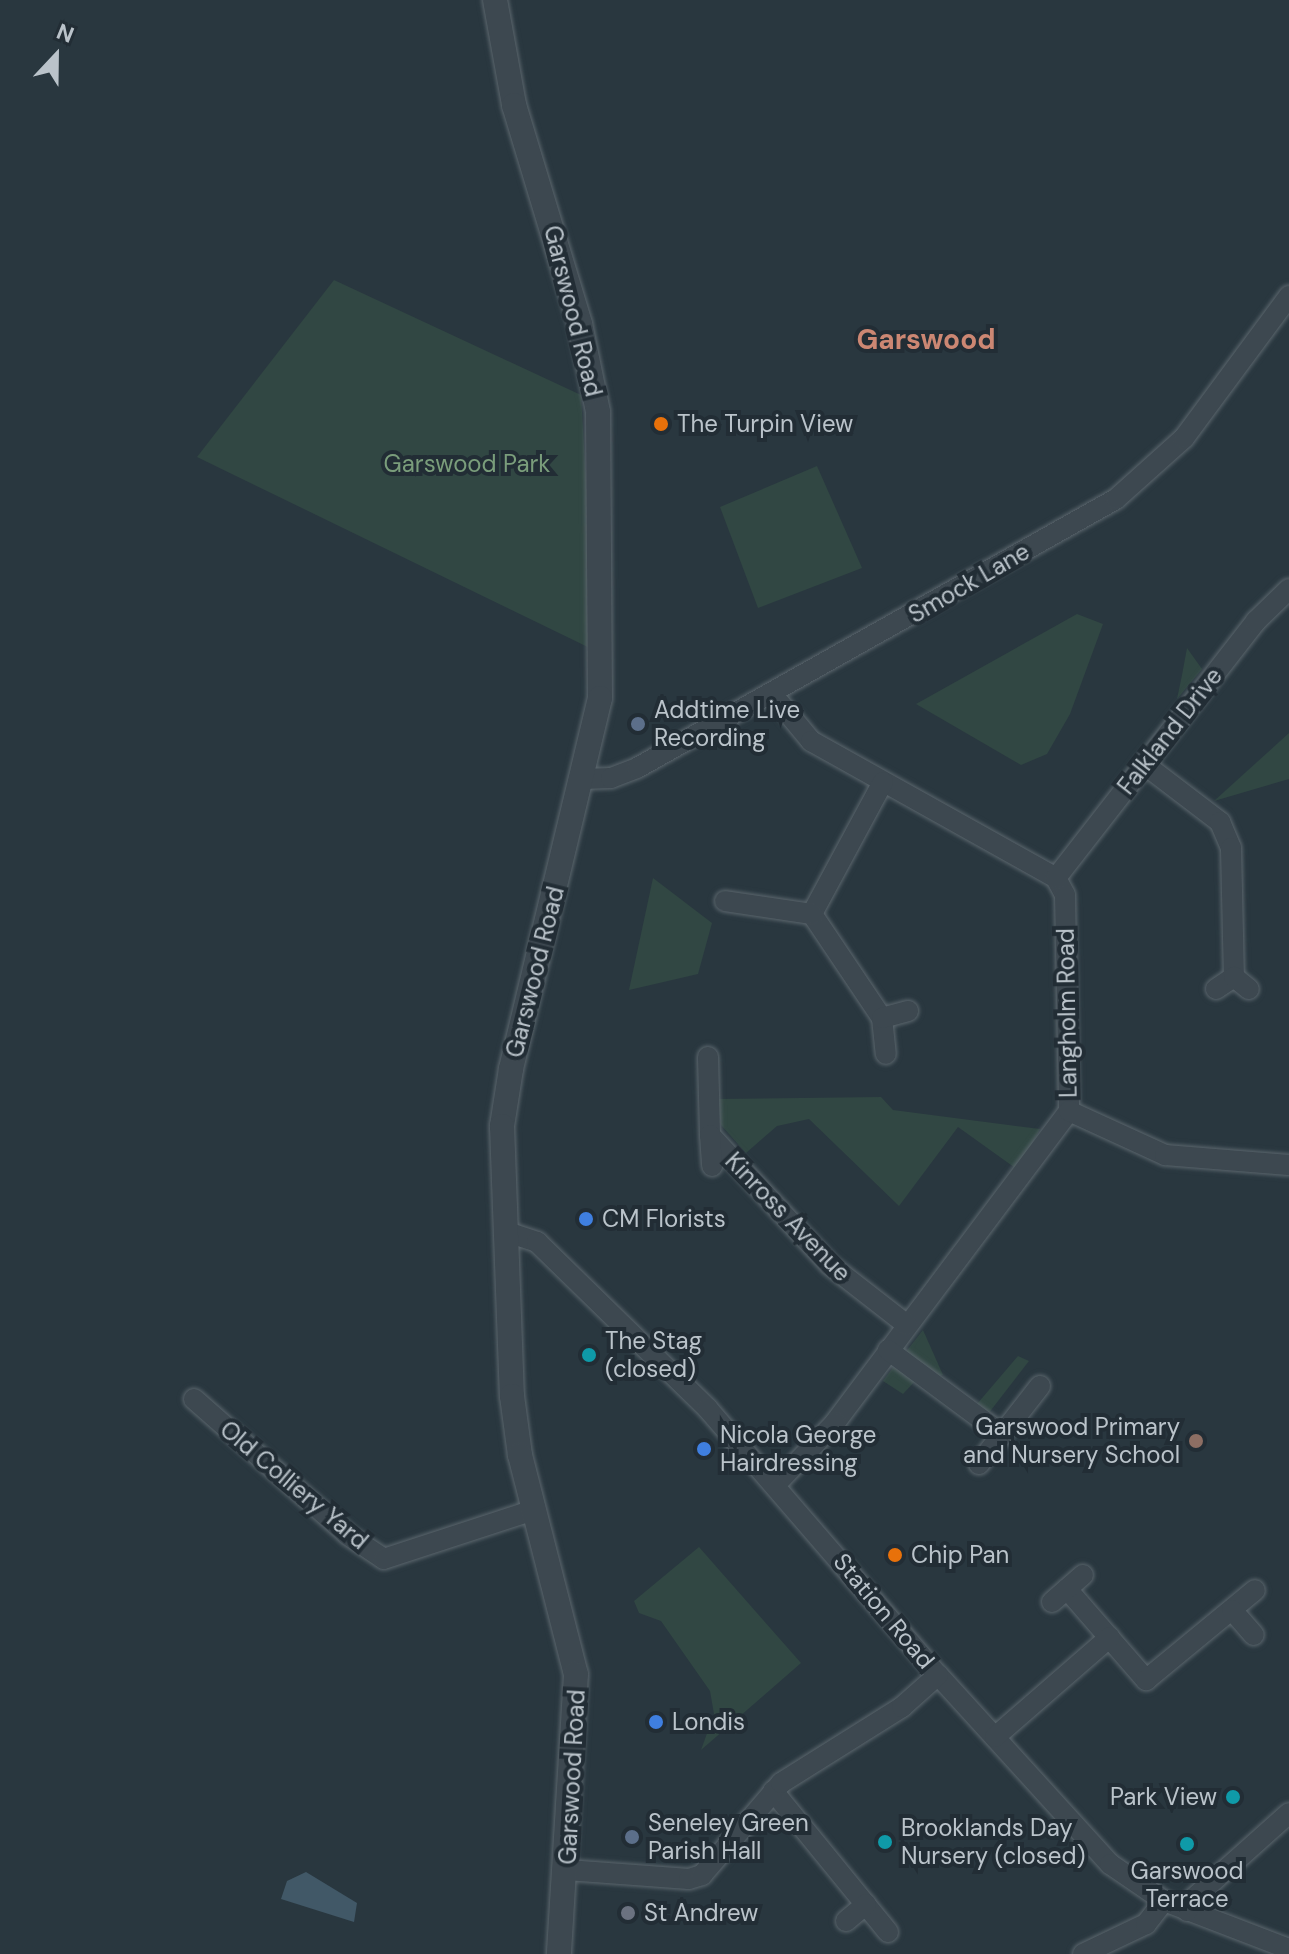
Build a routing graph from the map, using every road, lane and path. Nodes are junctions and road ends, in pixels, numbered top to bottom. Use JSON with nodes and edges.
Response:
{"nodes":[{"id":1,"x":495,"y":0,"type":"edge"},
{"id":2,"x":1289,"y":296,"type":"edge"},
{"id":3,"x":1289,"y":589,"type":"edge"},
{"id":4,"x":773,"y":695,"type":"junction"},
{"id":5,"x":1144,"y":764,"type":"junction"},
{"id":6,"x":583,"y":779,"type":"junction"},
{"id":7,"x":883,"y":782,"type":"junction"},
{"id":8,"x":1056,"y":878,"type":"junction"},
{"id":9,"x":726,"y":899,"type":"dead end"},
{"id":10,"x":812,"y":914,"type":"junction"},
{"id":11,"x":1216,"y":989,"type":"dead end"},
{"id":12,"x":908,"y":1011,"type":"dead end"},
{"id":13,"x":882,"y":1018,"type":"junction"},
{"id":14,"x":886,"y":1054,"type":"dead end"},
{"id":15,"x":708,"y":1057,"type":"dead end"},
{"id":16,"x":1069,"y":1111,"type":"junction"},
{"id":17,"x":710,"y":1135,"type":"junction"},
{"id":18,"x":1289,"y":1165,"type":"edge"},
{"id":19,"x":712,"y":1166,"type":"dead end"},
{"id":20,"x":507,"y":1232,"type":"junction"},
{"id":21,"x":907,"y":1325,"type":"junction"},
{"id":22,"x":888,"y":1350,"type":"junction"},
{"id":23,"x":1040,"y":1386,"type":"dead end"},
{"id":24,"x":194,"y":1399,"type":"dead end"},
{"id":25,"x":1000,"y":1433,"type":"junction"},
{"id":26,"x":979,"y":1464,"type":"dead end"},
{"id":27,"x":776,"y":1484,"type":"junction"},
{"id":28,"x":534,"y":1510,"type":"junction"},
{"id":29,"x":1083,"y":1575,"type":"dead end"},
{"id":30,"x":1255,"y":1590,"type":"dead end"},
{"id":31,"x":1232,"y":1610,"type":"junction"},
{"id":32,"x":1254,"y":1635,"type":"dead end"},
{"id":33,"x":1110,"y":1637,"type":"junction"},
{"id":34,"x":938,"y":1675,"type":"junction"},
{"id":35,"x":995,"y":1737,"type":"junction"},
{"id":36,"x":773,"y":1791,"type":"junction"},
{"id":37,"x":1289,"y":1813,"type":"edge"},
{"id":38,"x":567,"y":1870,"type":"junction"},
{"id":39,"x":1164,"y":1901,"type":"junction"},
{"id":40,"x":866,"y":1904,"type":"junction"},
{"id":41,"x":1187,"y":1911,"type":"junction"},
{"id":42,"x":846,"y":1921,"type":"dead end"},
{"id":43,"x":888,"y":1932,"type":"dead end"},
{"id":44,"x":1289,"y":1949,"type":"edge"},
{"id":45,"x":559,"y":1954,"type":"edge"},
{"id":46,"x":1083,"y":1954,"type":"edge"}],
"edges":[{"from":1,"to":6,"type":"street","name":"Garswood Road"},
{"from":2,"to":4,"type":"street","name":"Smock Lane"},
{"from":3,"to":5,"type":"street","name":"Falkland Drive"},
{"from":4,"to":6,"type":"street","name":"Smock Lane"},
{"from":4,"to":7,"type":"street"},
{"from":5,"to":8,"type":"street","name":"Falkland Drive"},
{"from":5,"to":11,"type":"street"},
{"from":6,"to":20,"type":"street","name":"Garswood Road"},
{"from":7,"to":8,"type":"street"},
{"from":7,"to":10,"type":"street"},
{"from":8,"to":16,"type":"street","name":"Langholm Road"},
{"from":9,"to":10,"type":"street"},
{"from":10,"to":13,"type":"street"},
{"from":12,"to":13,"type":"street"},
{"from":13,"to":14,"type":"street"},
{"from":15,"to":17,"type":"street","name":"Kinross Avenue"},
{"from":16,"to":18,"type":"street"},
{"from":16,"to":21,"type":"street","name":"Langholm Road"},
{"from":17,"to":19,"type":"street","name":"Kinross Avenue"},
{"from":17,"to":21,"type":"street","name":"Kinross Avenue"},
{"from":20,"to":27,"type":"street","name":"Station Road"},
{"from":20,"to":28,"type":"street","name":"Garswood Road"},
{"from":21,"to":22,"type":"street","name":"Langholm Road"},
{"from":22,"to":25,"type":"street"},
{"from":22,"to":27,"type":"street","name":"Langholm Road"},
{"from":23,"to":25,"type":"street"},
{"from":24,"to":28,"type":"street","name":"Old Colliery Yard"},
{"from":25,"to":26,"type":"street"},
{"from":27,"to":34,"type":"street","name":"Station Road"},
{"from":28,"to":38,"type":"street","name":"Garswood Road"},
{"from":29,"to":33,"type":"street"},
{"from":30,"to":31,"type":"street"},
{"from":31,"to":32,"type":"street"},
{"from":31,"to":33,"type":"street"},
{"from":33,"to":35,"type":"street"},
{"from":34,"to":35,"type":"street","name":"Station Road"},
{"from":34,"to":36,"type":"street"},
{"from":35,"to":39,"type":"street","name":"Station Road"},
{"from":36,"to":38,"type":"street"},
{"from":36,"to":40,"type":"street"},
{"from":37,"to":41,"type":"street"},
{"from":38,"to":45,"type":"street","name":"Garswood Road"},
{"from":39,"to":41,"type":"street","name":"Station Road"},
{"from":39,"to":46,"type":"street"},
{"from":40,"to":42,"type":"street"},
{"from":40,"to":43,"type":"street"},
{"from":41,"to":44,"type":"street","name":"Station Road"}]}
